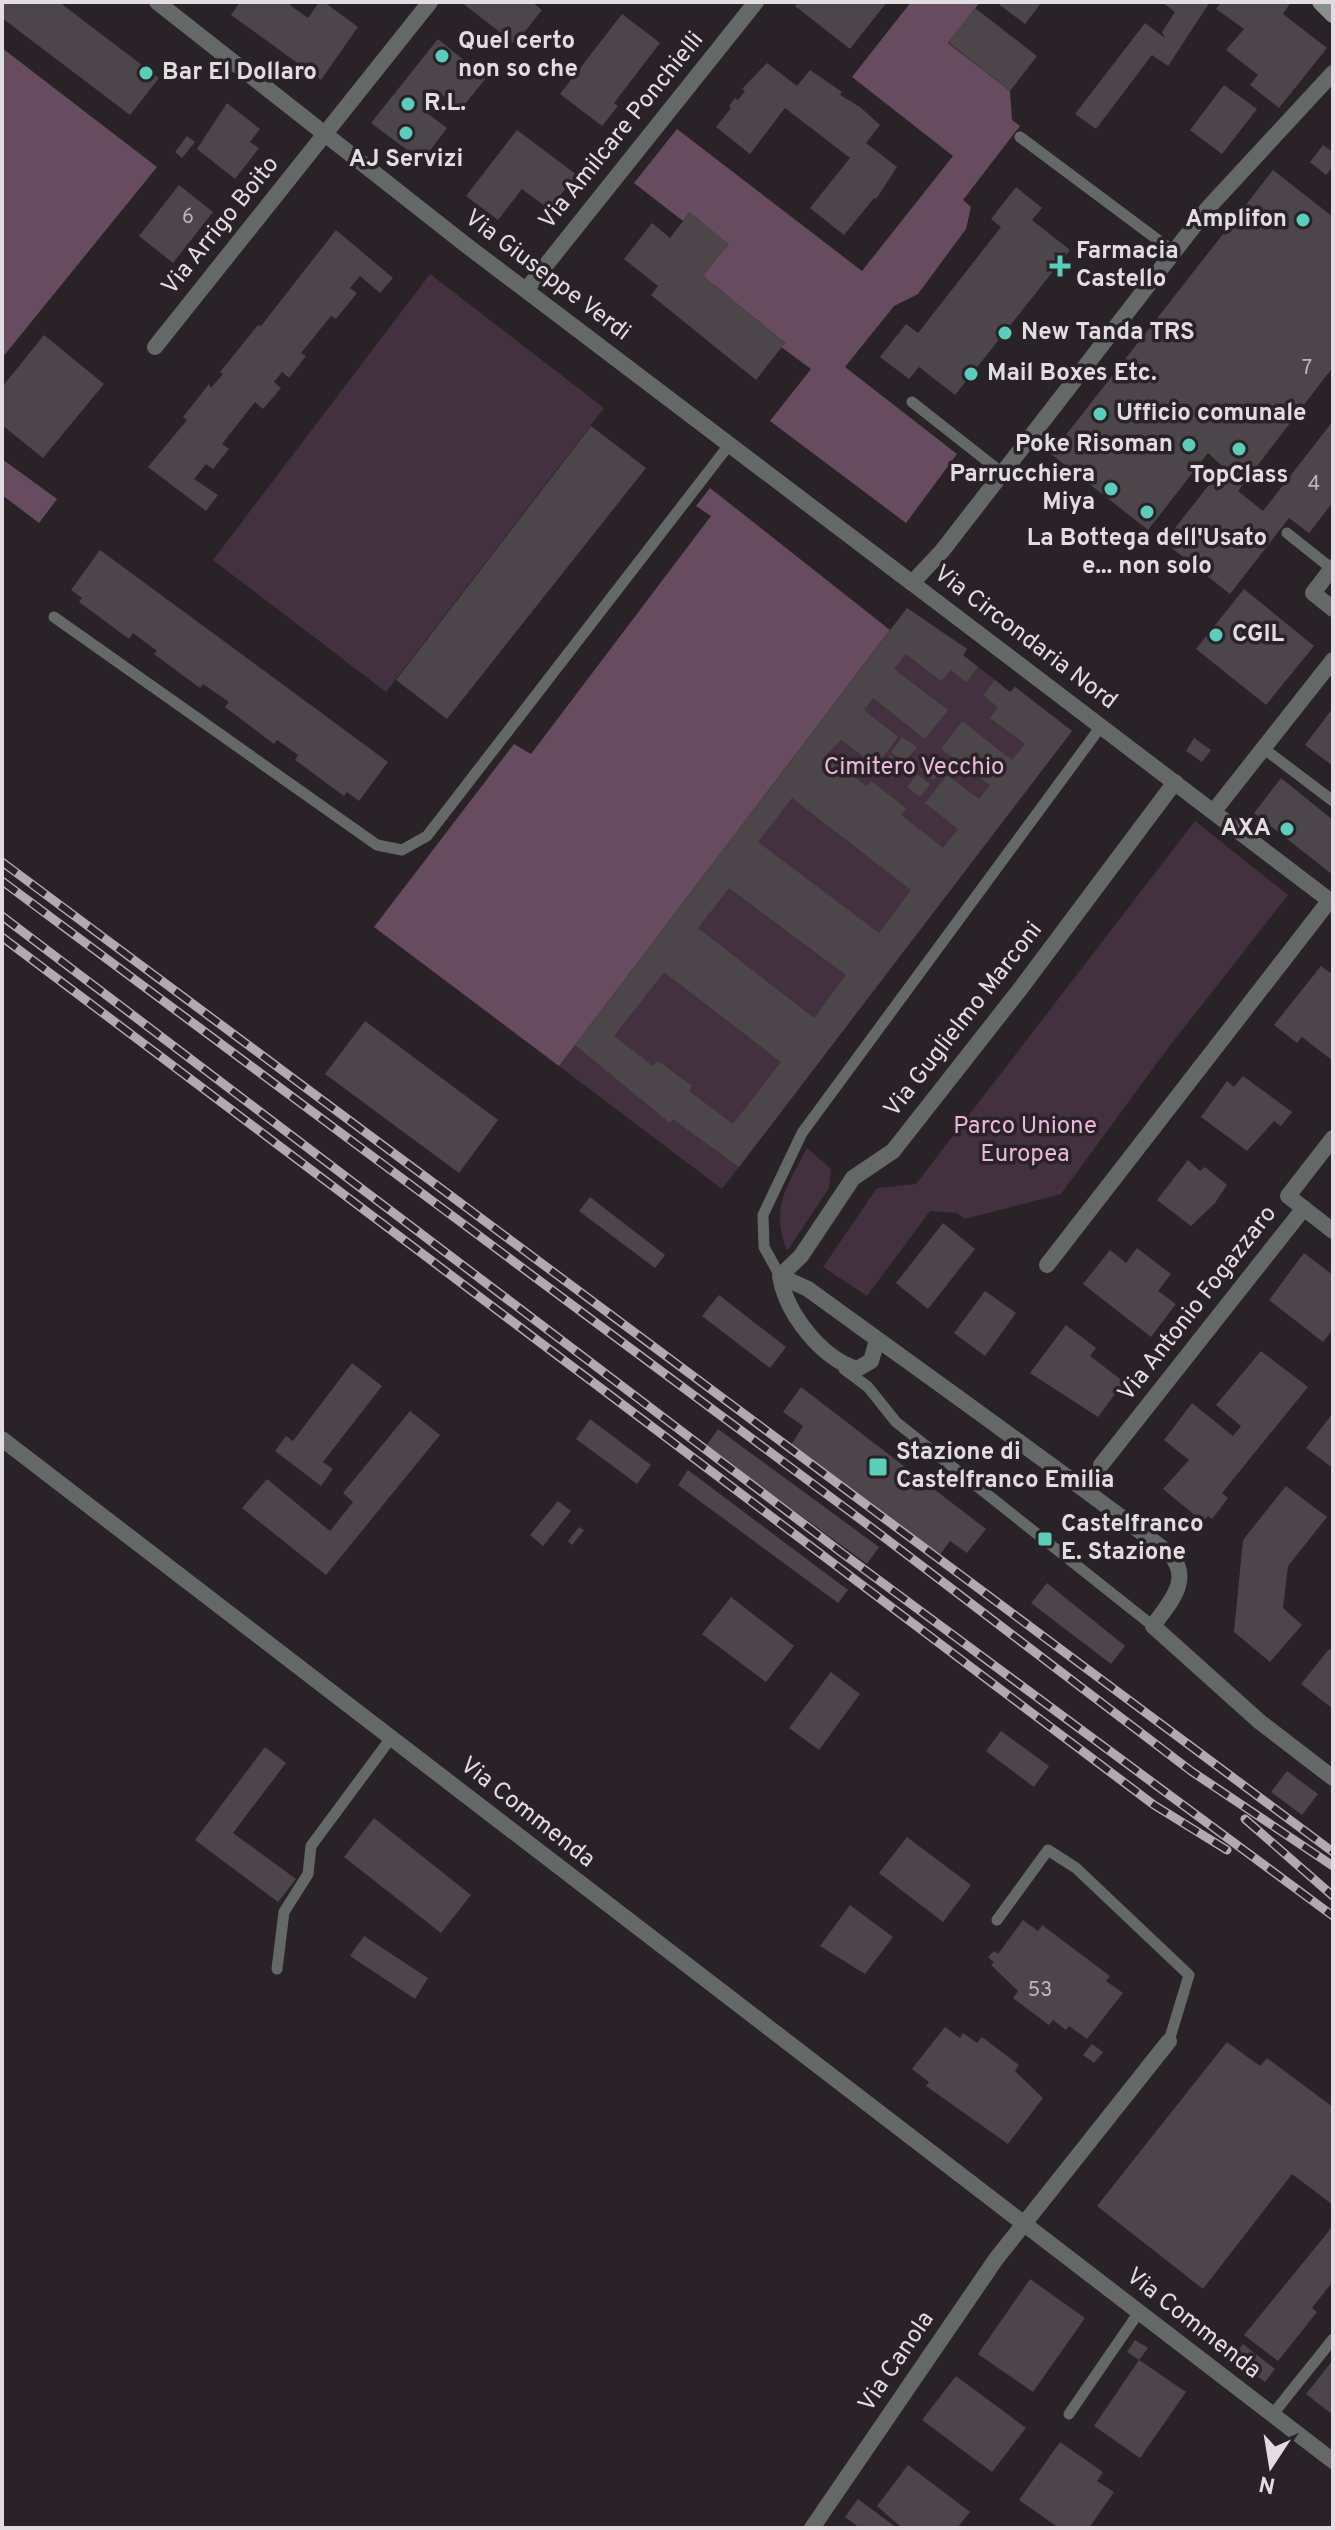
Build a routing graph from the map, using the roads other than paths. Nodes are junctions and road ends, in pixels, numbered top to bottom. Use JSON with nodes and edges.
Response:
{"nodes":[{"id":1,"x":157,"y":2,"type":"edge"},
{"id":2,"x":430,"y":2,"type":"edge"},
{"id":3,"x":1320,"y":2,"type":"edge"},
{"id":4,"x":748,"y":5,"type":"edge"},
{"id":5,"x":1333,"y":15,"type":"edge"},
{"id":6,"x":1333,"y":73,"type":"edge"},
{"id":7,"x":325,"y":135,"type":"junction"},
{"id":8,"x":1020,"y":137,"type":"dead end"},
{"id":9,"x":1174,"y":252,"type":"junction"},
{"id":10,"x":526,"y":290,"type":"junction"},
{"id":11,"x":155,"y":347,"type":"dead end"},
{"id":12,"x":912,"y":402,"type":"dead end"},
{"id":13,"x":729,"y":445,"type":"junction"},
{"id":14,"x":1001,"y":472,"type":"junction"},
{"id":15,"x":1287,"y":533,"type":"dead end"},
{"id":16,"x":1332,"y":568,"type":"edge"},
{"id":17,"x":912,"y":583,"type":"junction"},
{"id":18,"x":1333,"y":609,"type":"edge"},
{"id":19,"x":54,"y":617,"type":"dead end"},
{"id":20,"x":1333,"y":660,"type":"edge"},
{"id":21,"x":1102,"y":725,"type":"junction"},
{"id":22,"x":1263,"y":748,"type":"junction"},
{"id":23,"x":1175,"y":782,"type":"junction"},
{"id":24,"x":1333,"y":801,"type":"edge"},
{"id":25,"x":1214,"y":811,"type":"junction"},
{"id":26,"x":1331,"y":902,"type":"edge"},
{"id":27,"x":1333,"y":1138,"type":"edge"},
{"id":28,"x":1304,"y":1208,"type":"junction"},
{"id":29,"x":1333,"y":1231,"type":"edge"},
{"id":30,"x":1047,"y":1265,"type":"dead end"},
{"id":31,"x":780,"y":1276,"type":"junction"},
{"id":32,"x":877,"y":1340,"type":"junction"},
{"id":33,"x":836,"y":1363,"type":"junction"},
{"id":34,"x":2,"y":1439,"type":"edge"},
{"id":35,"x":1101,"y":1465,"type":"dead end"},
{"id":36,"x":1153,"y":1626,"type":"junction"},
{"id":37,"x":391,"y":1738,"type":"junction"},
{"id":38,"x":1333,"y":1778,"type":"edge"},
{"id":39,"x":997,"y":1920,"type":"dead end"},
{"id":40,"x":277,"y":1969,"type":"dead end"},
{"id":41,"x":1169,"y":2041,"type":"joint"},
{"id":42,"x":1024,"y":2225,"type":"junction"},
{"id":43,"x":1139,"y":2312,"type":"junction"},
{"id":44,"x":1333,"y":2339,"type":"edge"},
{"id":45,"x":1069,"y":2414,"type":"dead end"},
{"id":46,"x":1272,"y":2415,"type":"junction"},
{"id":47,"x":1333,"y":2461,"type":"edge"},
{"id":48,"x":812,"y":2528,"type":"edge"}],
"edges":[{"from":1,"to":7,"type":"street","name":"Via Giuseppe Verdi"},
{"from":2,"to":7,"type":"street","name":"Via Arrigo Boito"},
{"from":3,"to":5,"type":"main road"},
{"from":4,"to":10,"type":"street","name":"Via Amilcare Ponchielli"},
{"from":6,"to":9,"type":"street","name":"Via Circondaria Nord"},
{"from":7,"to":10,"type":"street","name":"Via Giuseppe Verdi"},
{"from":7,"to":11,"type":"street","name":"Via Arrigo Boito"},
{"from":8,"to":9,"type":"lane"},
{"from":9,"to":14,"type":"street","name":"Via Circondaria Nord"},
{"from":10,"to":13,"type":"street","name":"Via Giuseppe Verdi"},
{"from":12,"to":14,"type":"lane"},
{"from":13,"to":17,"type":"street","name":"Via Giuseppe Verdi"},
{"from":13,"to":19,"type":"lane"},
{"from":14,"to":17,"type":"street","name":"Via Circondaria Nord"},
{"from":15,"to":16,"type":"lane"},
{"from":16,"to":18,"type":"street"},
{"from":17,"to":21,"type":"street","name":"Via Circondaria Nord"},
{"from":20,"to":22,"type":"street"},
{"from":21,"to":23,"type":"street","name":"Via Circondaria Nord"},
{"from":21,"to":31,"type":"lane"},
{"from":22,"to":24,"type":"lane"},
{"from":22,"to":25,"type":"street"},
{"from":23,"to":25,"type":"street","name":"Via Circondaria Nord"},
{"from":23,"to":31,"type":"street","name":"Via Guglielmo Marconi"},
{"from":25,"to":26,"type":"street","name":"Via Circondaria Nord"},
{"from":26,"to":30,"type":"street","name":"Via Circondaria Nord"},
{"from":27,"to":28,"type":"street","name":"Via Antonio Fogazzaro"},
{"from":28,"to":29,"type":"street"},
{"from":28,"to":35,"type":"street","name":"Via Antonio Fogazzaro"},
{"from":31,"to":32,"type":"street"},
{"from":31,"to":33,"type":"street"},
{"from":32,"to":33,"type":"street"},
{"from":32,"to":36,"type":"street"},
{"from":33,"to":36,"type":"lane"},
{"from":34,"to":37,"type":"street","name":"Via Commenda"},
{"from":36,"to":38,"type":"street"},
{"from":37,"to":40,"type":"lane"},
{"from":37,"to":42,"type":"street","name":"Via Commenda"},
{"from":39,"to":41,"type":"lane"},
{"from":41,"to":42,"type":"street"},
{"from":42,"to":43,"type":"street","name":"Via Commenda"},
{"from":42,"to":48,"type":"street","name":"Via Canola"},
{"from":43,"to":45,"type":"lane"},
{"from":43,"to":46,"type":"street","name":"Via Commenda"},
{"from":44,"to":46,"type":"lane"},
{"from":46,"to":47,"type":"street","name":"Via Commenda"}]}
